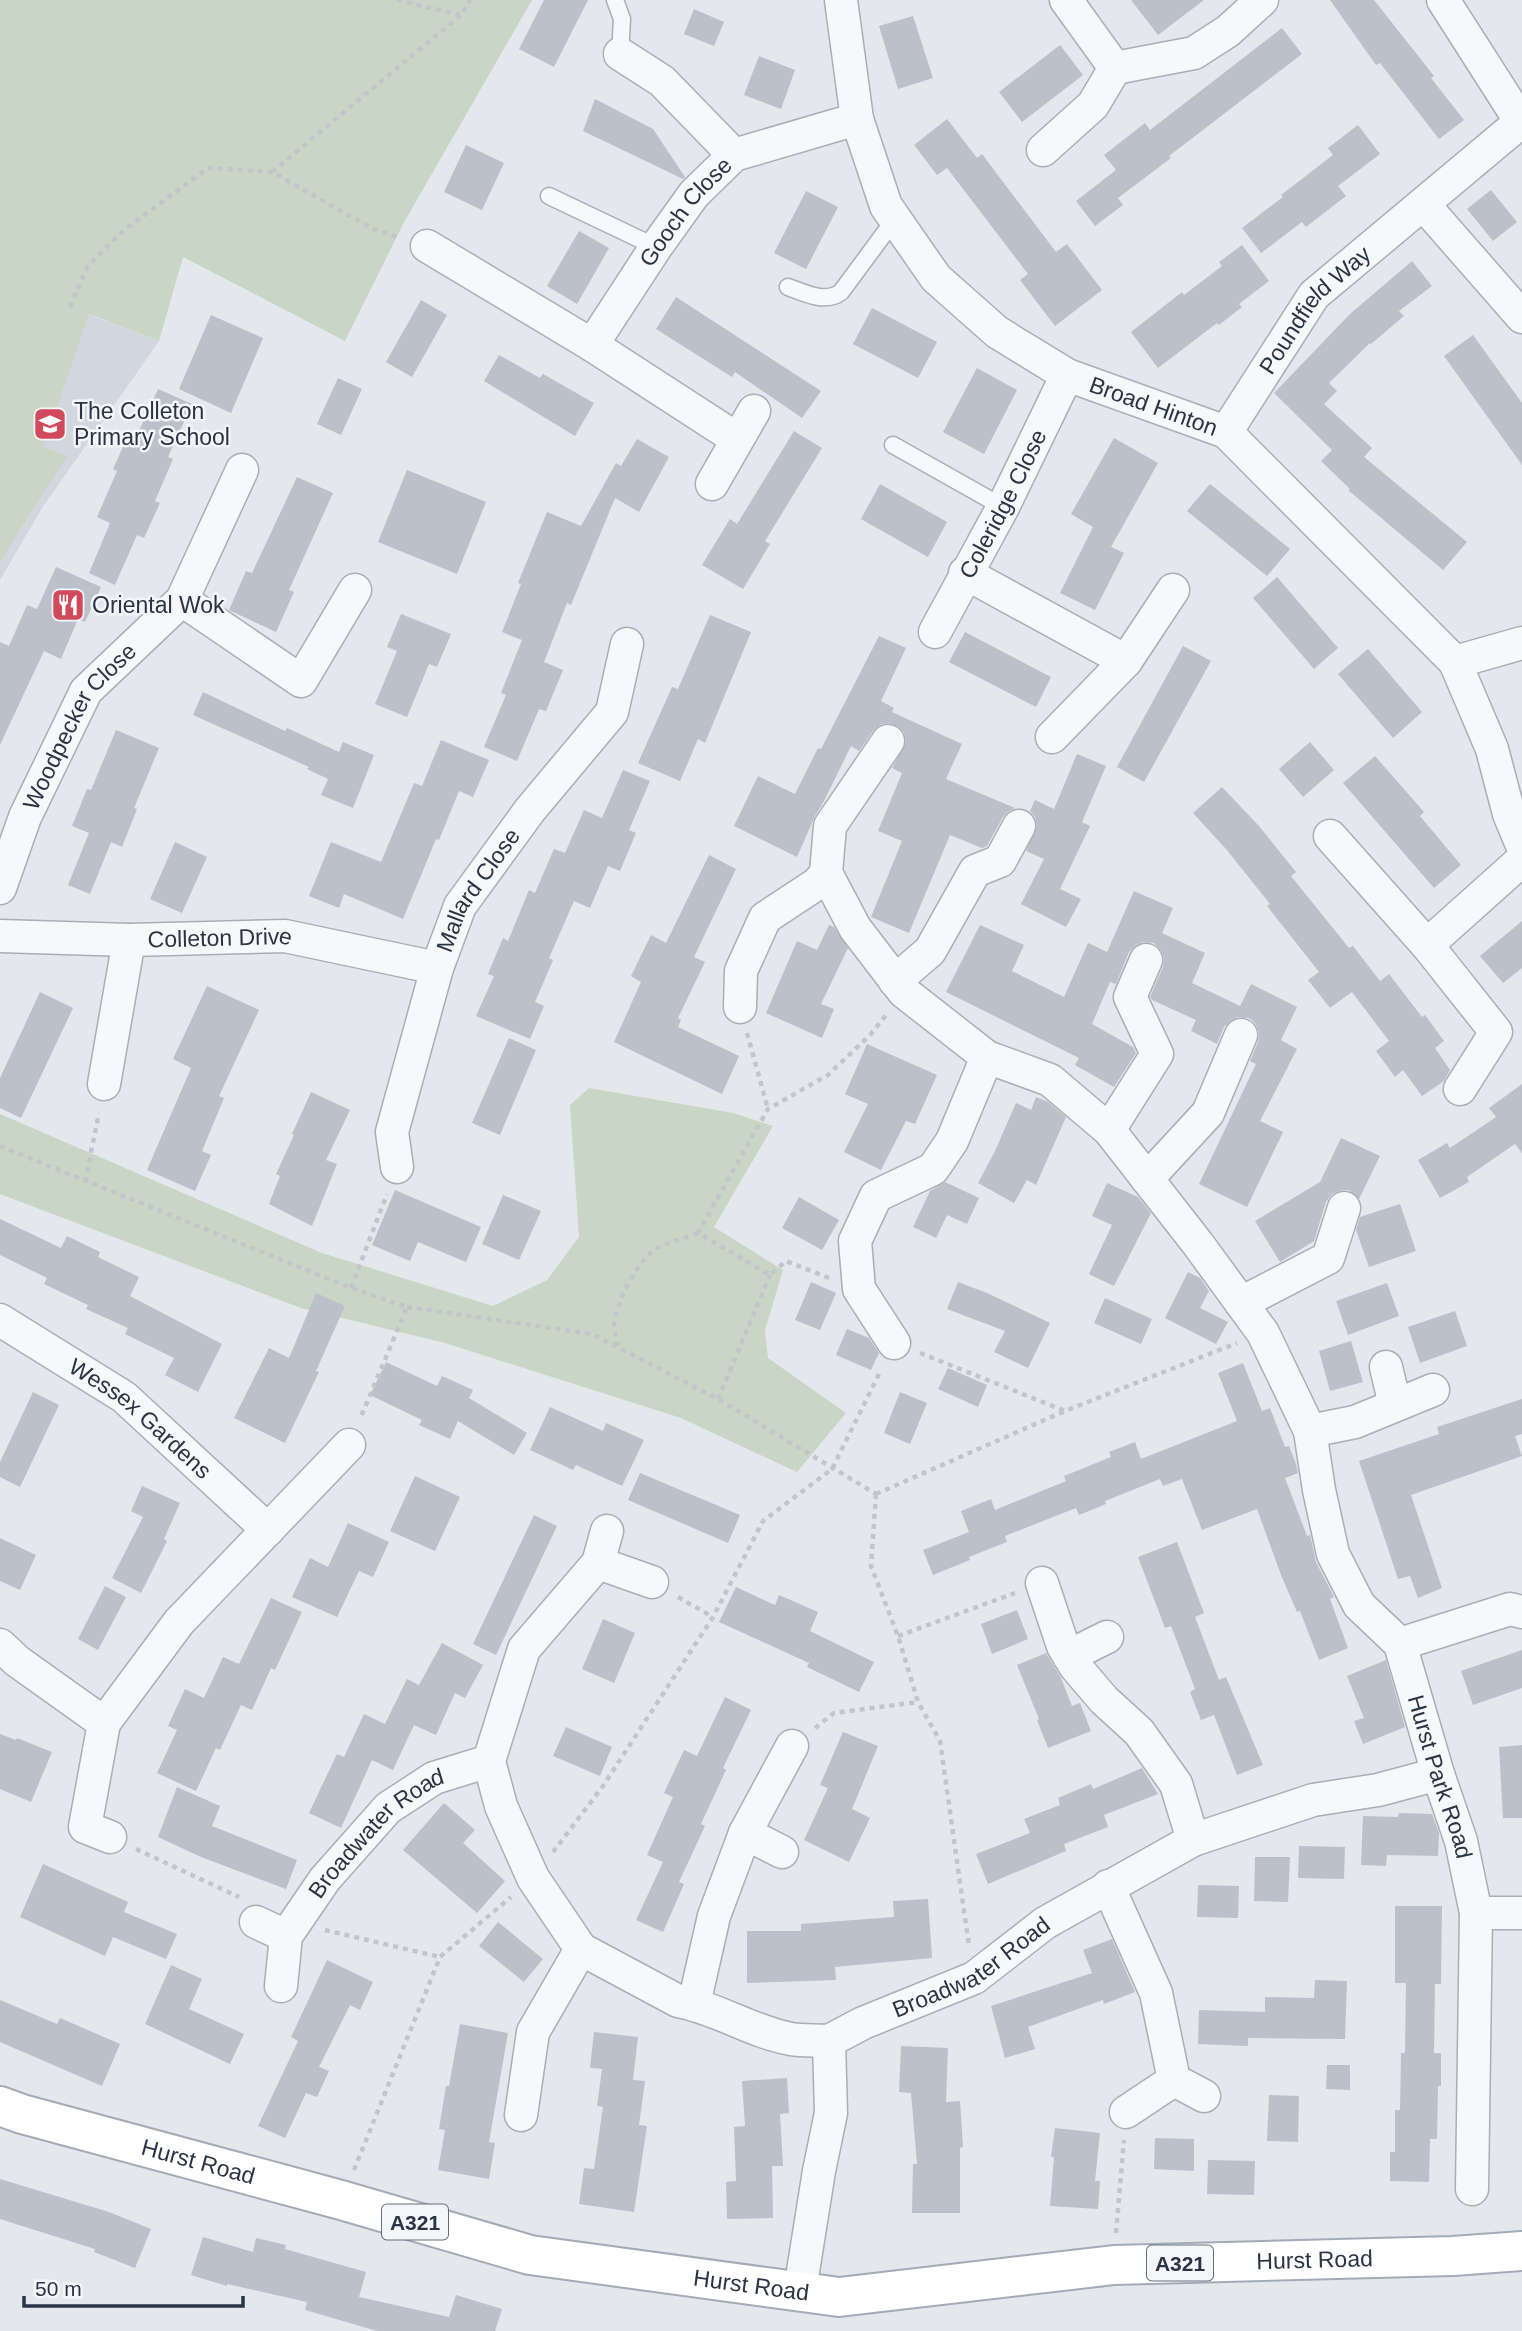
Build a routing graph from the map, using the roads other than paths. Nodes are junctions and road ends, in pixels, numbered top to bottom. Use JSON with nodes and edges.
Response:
{"nodes":[{"id":1,"x":615,"y":0,"type":"edge"},
{"id":2,"x":841,"y":0,"type":"edge"},
{"id":3,"x":1066,"y":0,"type":"edge"},
{"id":4,"x":1262,"y":0,"type":"edge"},
{"id":5,"x":1443,"y":0,"type":"edge"},
{"id":6,"x":620,"y":54,"type":"joint"},
{"id":7,"x":1115,"y":68,"type":"junction"},
{"id":8,"x":857,"y":119,"type":"junction"},
{"id":9,"x":1521,"y":122,"type":"edge"},
{"id":10,"x":1043,"y":150,"type":"dead end"},
{"id":11,"x":734,"y":155,"type":"junction"},
{"id":12,"x":549,"y":196,"type":"dead end"},
{"id":13,"x":1424,"y":205,"type":"junction"},
{"id":14,"x":895,"y":219,"type":"junction"},
{"id":15,"x":428,"y":246,"type":"dead end"},
{"id":16,"x":656,"y":247,"type":"junction"},
{"id":17,"x":788,"y":287,"type":"dead end"},
{"id":18,"x":1522,"y":317,"type":"edge"},
{"id":19,"x":592,"y":345,"type":"junction"},
{"id":20,"x":1067,"y":375,"type":"junction"},
{"id":21,"x":754,"y":411,"type":"dead end"},
{"id":22,"x":1226,"y":432,"type":"junction"},
{"id":23,"x":737,"y":439,"type":"junction"},
{"id":24,"x":893,"y":445,"type":"dead end"},
{"id":25,"x":242,"y":470,"type":"dead end"},
{"id":26,"x":712,"y":484,"type":"dead end"},
{"id":27,"x":1003,"y":506,"type":"junction"},
{"id":28,"x":965,"y":573,"type":"junction"},
{"id":29,"x":355,"y":590,"type":"dead end"},
{"id":30,"x":1173,"y":590,"type":"dead end"},
{"id":31,"x":182,"y":600,"type":"junction"},
{"id":32,"x":935,"y":632,"type":"dead end"},
{"id":33,"x":1522,"y":643,"type":"edge"},
{"id":34,"x":628,"y":644,"type":"dead end"},
{"id":35,"x":1126,"y":662,"type":"junction"},
{"id":36,"x":1455,"y":662,"type":"junction"},
{"id":37,"x":1052,"y":737,"type":"dead end"},
{"id":38,"x":888,"y":741,"type":"dead end"},
{"id":39,"x":1019,"y":826,"type":"dead end"},
{"id":40,"x":1330,"y":836,"type":"dead end"},
{"id":41,"x":1522,"y":845,"type":"edge"},
{"id":42,"x":1522,"y":860,"type":"edge"},
{"id":43,"x":826,"y":873,"type":"junction"},
{"id":44,"x":0,"y":888,"type":"edge"},
{"id":45,"x":0,"y":936,"type":"edge"},
{"id":46,"x":129,"y":940,"type":"junction"},
{"id":47,"x":1427,"y":945,"type":"junction"},
{"id":48,"x":1146,"y":960,"type":"dead end"},
{"id":49,"x":437,"y":968,"type":"junction"},
{"id":50,"x":900,"y":987,"type":"junction"},
{"id":51,"x":740,"y":1007,"type":"road end"},
{"id":52,"x":1241,"y":1035,"type":"dead end"},
{"id":53,"x":987,"y":1057,"type":"junction"},
{"id":54,"x":104,"y":1084,"type":"road end"},
{"id":55,"x":1460,"y":1089,"type":"dead end"},
{"id":56,"x":1109,"y":1130,"type":"junction"},
{"id":57,"x":397,"y":1167,"type":"road end"},
{"id":58,"x":1147,"y":1179,"type":"junction"},
{"id":59,"x":1344,"y":1208,"type":"dead end"},
{"id":60,"x":1241,"y":1303,"type":"junction"},
{"id":61,"x":0,"y":1320,"type":"edge"},
{"id":62,"x":894,"y":1343,"type":"road end"},
{"id":63,"x":1386,"y":1367,"type":"dead end"},
{"id":64,"x":1433,"y":1390,"type":"dead end"},
{"id":65,"x":1395,"y":1405,"type":"junction"},
{"id":66,"x":1310,"y":1431,"type":"junction"},
{"id":67,"x":349,"y":1445,"type":"road end"},
{"id":68,"x":268,"y":1530,"type":"junction"},
{"id":69,"x":607,"y":1531,"type":"dead end"},
{"id":70,"x":598,"y":1563,"type":"junction"},
{"id":71,"x":652,"y":1582,"type":"road end"},
{"id":72,"x":1042,"y":1583,"type":"road end"},
{"id":73,"x":1522,"y":1612,"type":"edge"},
{"id":74,"x":1107,"y":1637,"type":"dead end"},
{"id":75,"x":1400,"y":1644,"type":"junction"},
{"id":76,"x":1069,"y":1656,"type":"junction"},
{"id":77,"x":6,"y":1662,"type":"edge"},
{"id":78,"x":104,"y":1723,"type":"junction"},
{"id":79,"x":792,"y":1746,"type":"road end"},
{"id":80,"x":489,"y":1761,"type":"junction"},
{"id":81,"x":1438,"y":1774,"type":"junction"},
{"id":82,"x":745,"y":1833,"type":"junction"},
{"id":83,"x":110,"y":1837,"type":"road end"},
{"id":84,"x":1192,"y":1839,"type":"junction"},
{"id":85,"x":782,"y":1852,"type":"dead end"},
{"id":86,"x":1108,"y":1886,"type":"junction"},
{"id":87,"x":250,"y":1911,"type":"road end"},
{"id":88,"x":1476,"y":1913,"type":"junction"},
{"id":89,"x":1522,"y":1913,"type":"edge"},
{"id":90,"x":291,"y":1929,"type":"junction"},
{"id":91,"x":581,"y":1949,"type":"junction"},
{"id":92,"x":281,"y":1986,"type":"dead end"},
{"id":93,"x":694,"y":2004,"type":"junction"},
{"id":94,"x":829,"y":2040,"type":"junction"},
{"id":95,"x":1174,"y":2080,"type":"junction"},
{"id":96,"x":1203,"y":2096,"type":"dead end"},
{"id":97,"x":0,"y":2106,"type":"edge"},
{"id":98,"x":1126,"y":2112,"type":"road end"},
{"id":99,"x":521,"y":2115,"type":"dead end"},
{"id":100,"x":1472,"y":2189,"type":"dead end"},
{"id":101,"x":1522,"y":2251,"type":"edge"},
{"id":102,"x":800,"y":2290,"type":"junction"}],
"edges":[{"from":1,"to":6,"type":"lane"},
{"from":2,"to":8,"type":"street","name":"Broad Hinton"},
{"from":3,"to":7,"type":"street"},
{"from":4,"to":7,"type":"street"},
{"from":5,"to":9,"type":"street","name":"Poundfield Way"},
{"from":6,"to":11,"type":"street"},
{"from":7,"to":10,"type":"street"},
{"from":8,"to":11,"type":"street","name":"Gooch Close"},
{"from":8,"to":14,"type":"street","name":"Broad Hinton"},
{"from":9,"to":13,"type":"street","name":"Poundfield Way"},
{"from":11,"to":16,"type":"street","name":"Gooch Close"},
{"from":12,"to":16,"type":"lane"},
{"from":13,"to":18,"type":"street"},
{"from":13,"to":22,"type":"street","name":"Poundfield Way"},
{"from":14,"to":17,"type":"lane"},
{"from":14,"to":20,"type":"street","name":"Broad Hinton"},
{"from":15,"to":19,"type":"street"},
{"from":16,"to":19,"type":"street","name":"Gooch Close"},
{"from":19,"to":23,"type":"street"},
{"from":20,"to":22,"type":"street","name":"Broad Hinton"},
{"from":20,"to":27,"type":"street","name":"Coleridge Close"},
{"from":21,"to":23,"type":"street"},
{"from":22,"to":36,"type":"street","name":"Broad Hinton"},
{"from":23,"to":26,"type":"street"},
{"from":24,"to":27,"type":"lane"},
{"from":25,"to":31,"type":"street","name":"Woodpecker Close"},
{"from":27,"to":28,"type":"street","name":"Coleridge Close"},
{"from":28,"to":32,"type":"street","name":"Coleridge Close"},
{"from":28,"to":35,"type":"street"},
{"from":29,"to":31,"type":"street"},
{"from":30,"to":35,"type":"street"},
{"from":31,"to":44,"type":"street","name":"Woodpecker Close"},
{"from":33,"to":36,"type":"street"},
{"from":34,"to":49,"type":"street","name":"Mallard Close"},
{"from":35,"to":37,"type":"street"},
{"from":36,"to":41,"type":"street","name":"Broad Hinton"},
{"from":38,"to":43,"type":"street"},
{"from":39,"to":50,"type":"street"},
{"from":40,"to":47,"type":"street"},
{"from":42,"to":47,"type":"street"},
{"from":43,"to":50,"type":"street"},
{"from":43,"to":51,"type":"street"},
{"from":45,"to":46,"type":"street","name":"Colleton Drive"},
{"from":46,"to":49,"type":"street","name":"Colleton Drive"},
{"from":46,"to":54,"type":"street"},
{"from":47,"to":55,"type":"street"},
{"from":48,"to":56,"type":"street"},
{"from":49,"to":57,"type":"street","name":"Mallard Close"},
{"from":50,"to":53,"type":"street"},
{"from":52,"to":58,"type":"street"},
{"from":53,"to":56,"type":"street"},
{"from":53,"to":62,"type":"street"},
{"from":56,"to":58,"type":"street"},
{"from":58,"to":60,"type":"street"},
{"from":59,"to":60,"type":"street"},
{"from":60,"to":66,"type":"street"},
{"from":61,"to":68,"type":"street","name":"Wessex Gardens"},
{"from":63,"to":65,"type":"street"},
{"from":64,"to":65,"type":"street"},
{"from":65,"to":66,"type":"street"},
{"from":66,"to":75,"type":"street"},
{"from":67,"to":68,"type":"street"},
{"from":68,"to":78,"type":"street"},
{"from":69,"to":70,"type":"street"},
{"from":70,"to":71,"type":"street"},
{"from":70,"to":80,"type":"street"},
{"from":72,"to":76,"type":"street"},
{"from":73,"to":75,"type":"street"},
{"from":74,"to":76,"type":"street"},
{"from":75,"to":81,"type":"street","name":"Hurst Park Road"},
{"from":76,"to":84,"type":"street"},
{"from":77,"to":78,"type":"street"},
{"from":78,"to":83,"type":"street"},
{"from":79,"to":82,"type":"street"},
{"from":80,"to":90,"type":"street","name":"Broadwater Road"},
{"from":80,"to":91,"type":"street","name":"Broadwater Road"},
{"from":81,"to":84,"type":"street","name":"Broadwater Road"},
{"from":81,"to":88,"type":"street","name":"Hurst Park Road"},
{"from":82,"to":85,"type":"street"},
{"from":82,"to":93,"type":"street"},
{"from":84,"to":86,"type":"street","name":"Broadwater Road"},
{"from":86,"to":94,"type":"street","name":"Broadwater Road"},
{"from":86,"to":95,"type":"street"},
{"from":87,"to":90,"type":"street"},
{"from":88,"to":89,"type":"street"},
{"from":88,"to":100,"type":"street","name":"Hurst Park Road"},
{"from":90,"to":92,"type":"street","name":"Broadwater Road"},
{"from":91,"to":93,"type":"street","name":"Broadwater Road"},
{"from":91,"to":99,"type":"street"},
{"from":93,"to":94,"type":"street","name":"Broadwater Road"},
{"from":94,"to":102,"type":"street"},
{"from":95,"to":96,"type":"street"},
{"from":95,"to":98,"type":"street"},
{"from":97,"to":102,"type":"main road","name":"Hurst Road","number":"A321"},
{"from":101,"to":102,"type":"main road","name":"Hurst Road","number":"A321"}]}
